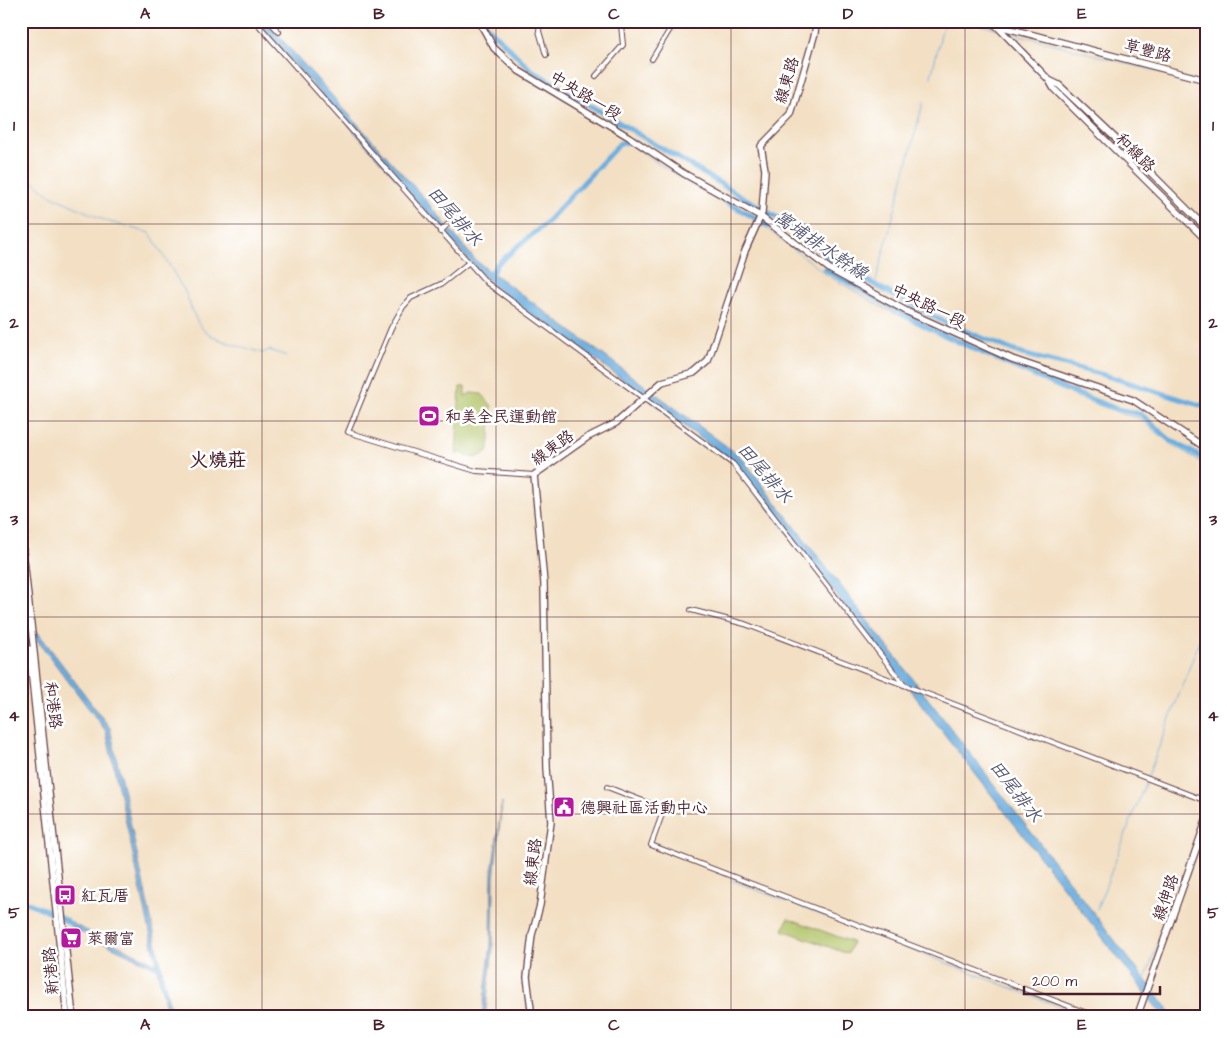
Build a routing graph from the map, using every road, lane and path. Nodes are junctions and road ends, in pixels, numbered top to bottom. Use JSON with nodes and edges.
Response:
{"nodes":[{"id":1,"x":255,"y":21,"type":"edge"},
{"id":2,"x":269,"y":21,"type":"edge"},
{"id":3,"x":479,"y":21,"type":"edge"},
{"id":4,"x":540,"y":21,"type":"edge"},
{"id":5,"x":624,"y":21,"type":"edge"},
{"id":6,"x":635,"y":21,"type":"edge"},
{"id":7,"x":675,"y":21,"type":"edge"},
{"id":8,"x":816,"y":21,"type":"edge"},
{"id":9,"x":982,"y":21,"type":"edge"},
{"id":10,"x":993,"y":23,"type":"edge"},
{"id":11,"x":279,"y":32,"type":"dead end"},
{"id":12,"x":546,"y":55,"type":"dead end"},
{"id":13,"x":652,"y":59,"type":"dead end"},
{"id":14,"x":596,"y":76,"type":"dead end"},
{"id":15,"x":1050,"y":80,"type":"junction"},
{"id":16,"x":1206,"y":80,"type":"edge"},
{"id":17,"x":760,"y":216,"type":"junction"},
{"id":18,"x":448,"y":224,"type":"dead end"},
{"id":19,"x":1206,"y":228,"type":"edge"},
{"id":20,"x":441,"y":232,"type":"junction"},
{"id":21,"x":1206,"y":240,"type":"edge"},
{"id":22,"x":468,"y":263,"type":"junction"},
{"id":23,"x":644,"y":398,"type":"junction"},
{"id":24,"x":1206,"y":448,"type":"edge"},
{"id":25,"x":534,"y":475,"type":"junction"},
{"id":26,"x":21,"y":531,"type":"edge"},
{"id":27,"x":22,"y":540,"type":"edge"},
{"id":28,"x":21,"y":578,"type":"edge"},
{"id":29,"x":691,"y":610,"type":"dead end"},
{"id":30,"x":28,"y":625,"type":"junction"},
{"id":31,"x":904,"y":685,"type":"junction"},
{"id":32,"x":607,"y":786,"type":"dead end"},
{"id":33,"x":1206,"y":801,"type":"edge"},
{"id":34,"x":1206,"y":821,"type":"edge"},
{"id":35,"x":62,"y":923,"type":"junction"},
{"id":36,"x":67,"y":1017,"type":"edge"},
{"id":37,"x":73,"y":1017,"type":"edge"},
{"id":38,"x":532,"y":1017,"type":"edge"},
{"id":39,"x":1097,"y":1017,"type":"edge"},
{"id":40,"x":1137,"y":1017,"type":"edge"}],
"edges":[{"from":1,"to":20,"type":"street"},
{"from":2,"to":11,"type":"street"},
{"from":3,"to":17,"type":"street","name":"中央路一段"},
{"from":4,"to":12,"type":"street"},
{"from":5,"to":6,"type":"street"},
{"from":5,"to":14,"type":"street"},
{"from":7,"to":13,"type":"street"},
{"from":8,"to":17,"type":"street","name":"線東路"},
{"from":9,"to":10,"type":"street"},
{"from":10,"to":15,"type":"street","name":"和線路"},
{"from":10,"to":16,"type":"street","name":"草豐路"},
{"from":15,"to":19,"type":"street","name":"和線路"},
{"from":15,"to":21,"type":"street","name":"和線路"},
{"from":17,"to":23,"type":"street","name":"線東路"},
{"from":17,"to":24,"type":"street","name":"中央路一段"},
{"from":18,"to":20,"type":"street"},
{"from":20,"to":22,"type":"street"},
{"from":22,"to":23,"type":"street"},
{"from":22,"to":25,"type":"street"},
{"from":23,"to":25,"type":"street","name":"線東路"},
{"from":23,"to":31,"type":"street"},
{"from":25,"to":38,"type":"street","name":"線東路"},
{"from":26,"to":27,"type":"street","name":"和港路"},
{"from":27,"to":30,"type":"street","name":"和港路"},
{"from":28,"to":30,"type":"street","name":"和港路"},
{"from":29,"to":31,"type":"street"},
{"from":30,"to":35,"type":"street","name":"和港路"},
{"from":31,"to":33,"type":"street"},
{"from":32,"to":39,"type":"street"},
{"from":34,"to":40,"type":"street","name":"線伸路"},
{"from":35,"to":36,"type":"street","name":"新港路"},
{"from":35,"to":37,"type":"street","name":"新港路"}]}
